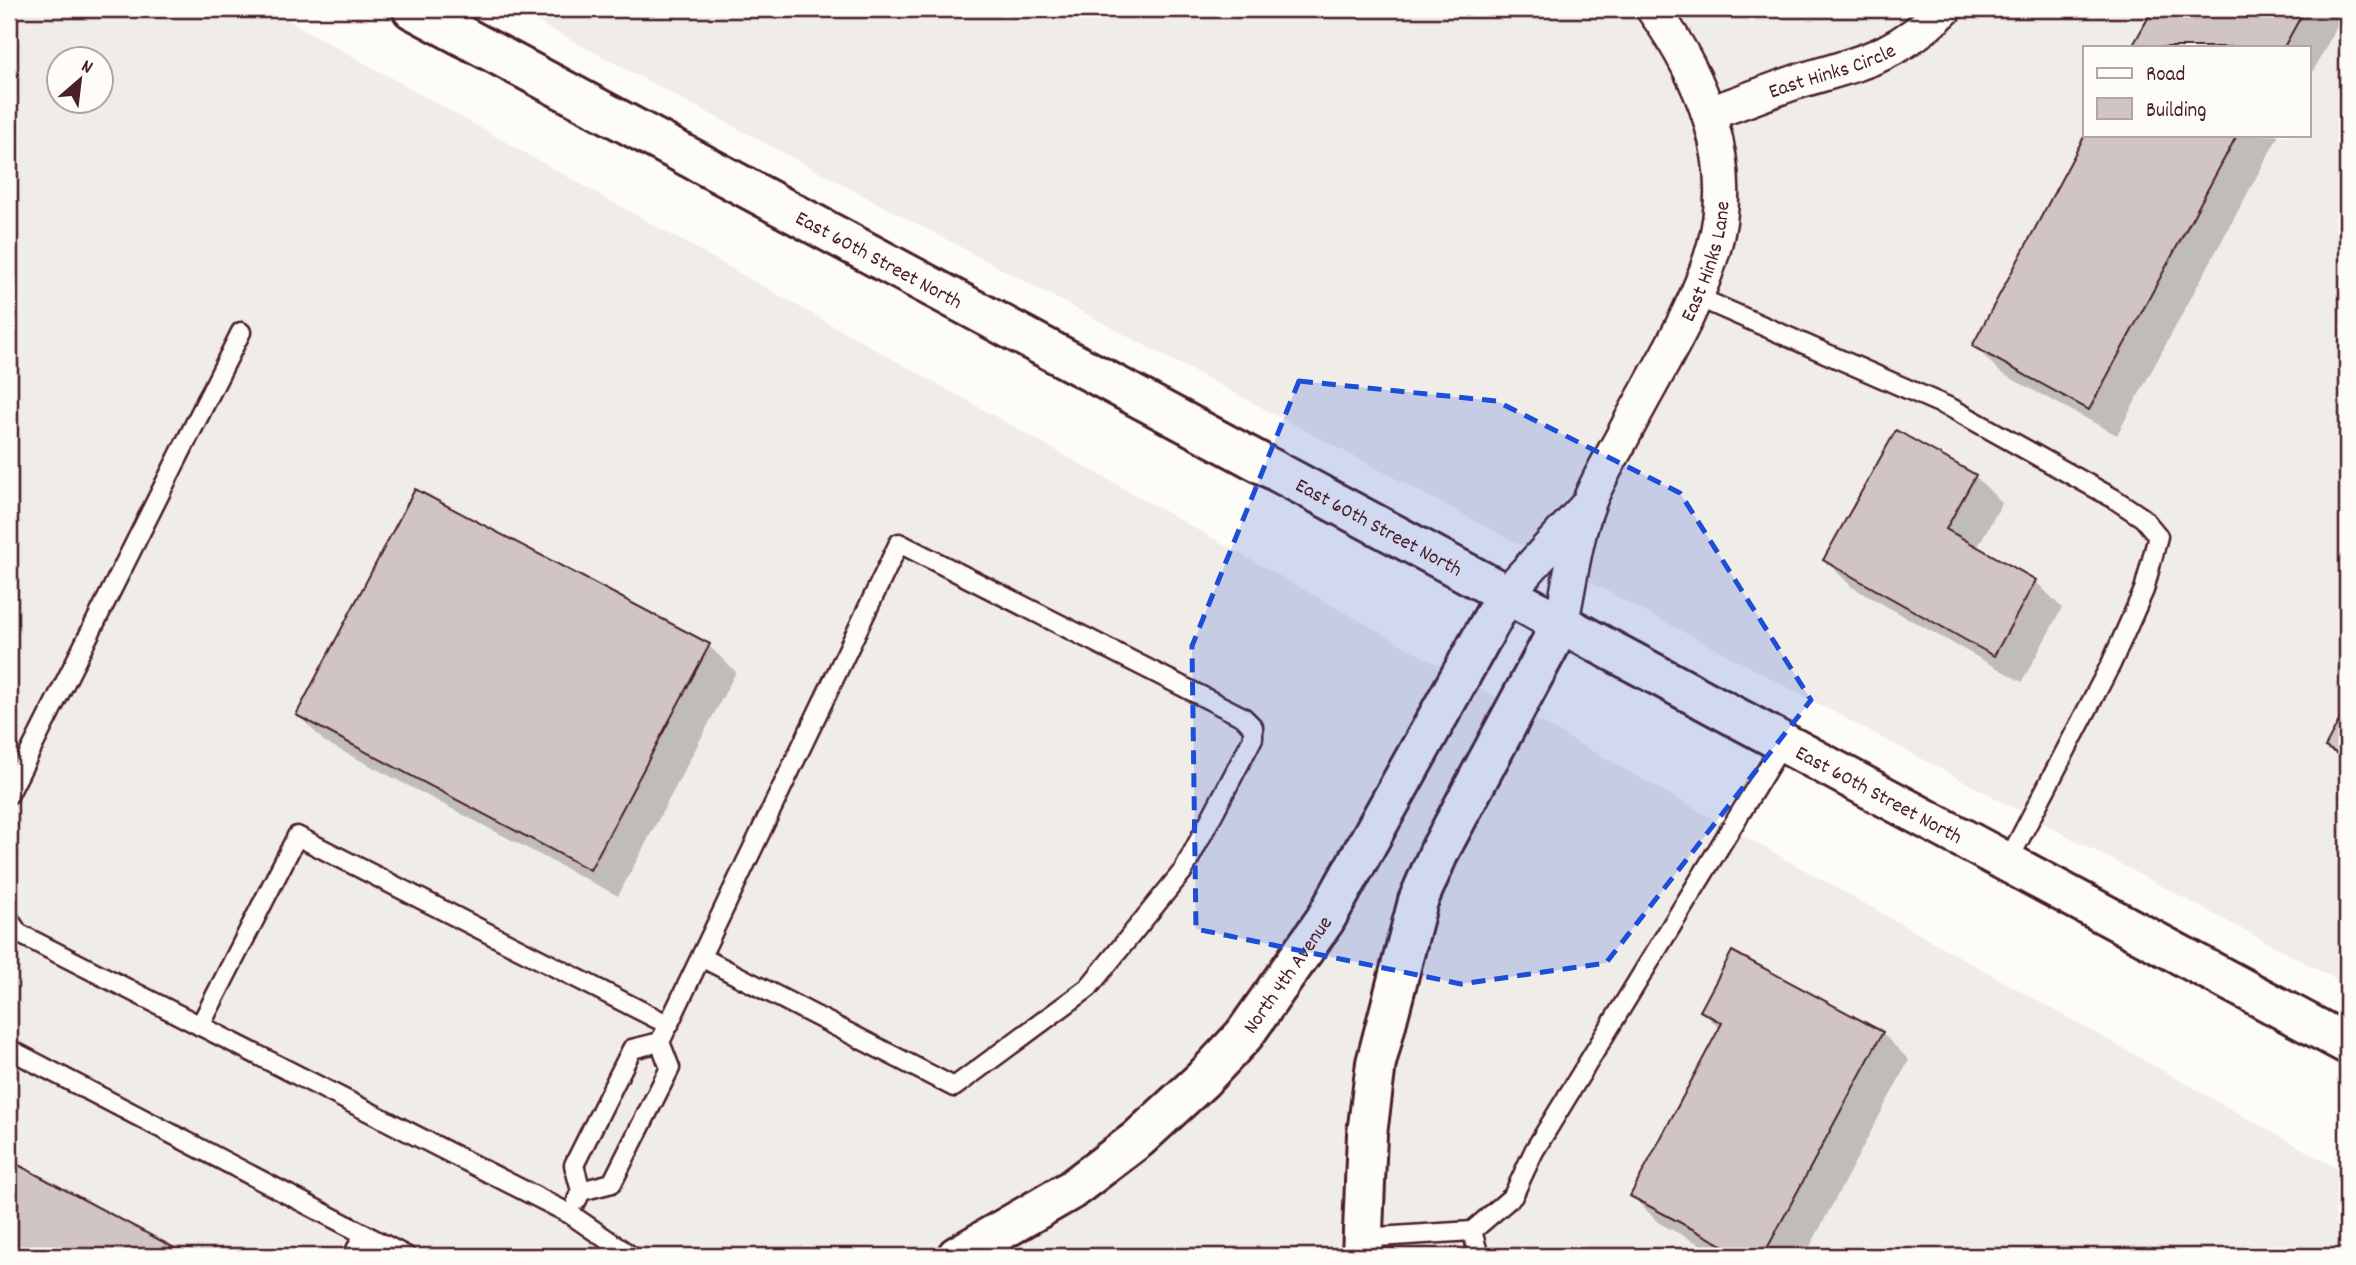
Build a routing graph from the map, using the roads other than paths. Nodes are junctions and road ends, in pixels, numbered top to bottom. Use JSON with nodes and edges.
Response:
{"nodes":[{"id":1,"x":412,"y":9,"type":"edge"},
{"id":2,"x":1653,"y":9,"type":"edge"},
{"id":3,"x":1945,"y":9,"type":"edge"},
{"id":4,"x":1709,"y":113,"type":"junction"},
{"id":5,"x":1695,"y":296,"type":"junction"},
{"id":6,"x":241,"y":332,"type":"dead end"},
{"id":7,"x":1587,"y":506,"type":"junction"},
{"id":8,"x":1506,"y":594,"type":"junction"},
{"id":9,"x":1561,"y":624,"type":"junction"},
{"id":10,"x":1783,"y":743,"type":"junction"},
{"id":11,"x":9,"y":794,"type":"edge"},
{"id":12,"x":2007,"y":863,"type":"junction"},
{"id":13,"x":9,"y":919,"type":"edge"},
{"id":14,"x":701,"y":957,"type":"junction"},
{"id":15,"x":669,"y":1025,"type":"junction"},
{"id":16,"x":200,"y":1026,"type":"junction"},
{"id":17,"x":660,"y":1042,"type":"junction"},
{"id":18,"x":2347,"y":1044,"type":"edge"},
{"id":19,"x":9,"y":1049,"type":"edge"},
{"id":20,"x":581,"y":1191,"type":"junction"},
{"id":21,"x":570,"y":1214,"type":"junction"},
{"id":22,"x":1472,"y":1231,"type":"junction"},
{"id":23,"x":364,"y":1234,"type":"junction"},
{"id":24,"x":1362,"y":1247,"type":"edge"},
{"id":25,"x":353,"y":1256,"type":"edge"},
{"id":26,"x":406,"y":1256,"type":"edge"},
{"id":27,"x":631,"y":1256,"type":"edge"},
{"id":28,"x":957,"y":1256,"type":"edge"},
{"id":29,"x":1479,"y":1256,"type":"edge"}],
"edges":[{"from":1,"to":8,"type":"main road","name":"East 60th Street North"},
{"from":2,"to":4,"type":"street","name":"East Hinks Lane"},
{"from":3,"to":4,"type":"street","name":"East Hinks Circle"},
{"from":4,"to":5,"type":"street","name":"East Hinks Lane"},
{"from":5,"to":7,"type":"street","name":"East Hinks Lane"},
{"from":5,"to":12,"type":"lane"},
{"from":6,"to":11,"type":"lane"},
{"from":7,"to":8,"type":"street","name":"East Hinks Lane"},
{"from":7,"to":9,"type":"street","name":"East Hinks Lane"},
{"from":8,"to":9,"type":"main road","name":"East 60th Street North"},
{"from":8,"to":28,"type":"main road","name":"North 4th Avenue"},
{"from":9,"to":10,"type":"main road","name":"East 60th Street North"},
{"from":9,"to":24,"type":"main road"},
{"from":10,"to":12,"type":"main road","name":"East 60th Street North"},
{"from":10,"to":22,"type":"lane"},
{"from":12,"to":18,"type":"main road","name":"East 60th Street North"},
{"from":13,"to":16,"type":"lane"},
{"from":14,"to":14,"type":"lane"},
{"from":14,"to":15,"type":"lane"},
{"from":15,"to":16,"type":"lane"},
{"from":15,"to":17,"type":"lane"},
{"from":16,"to":21,"type":"lane"},
{"from":17,"to":20,"type":"lane"},
{"from":17,"to":20,"type":"lane"},
{"from":19,"to":23,"type":"lane"},
{"from":20,"to":21,"type":"lane"},
{"from":21,"to":27,"type":"lane"},
{"from":22,"to":24,"type":"lane"},
{"from":22,"to":29,"type":"lane"},
{"from":23,"to":25,"type":"lane"},
{"from":23,"to":26,"type":"lane"}]}
